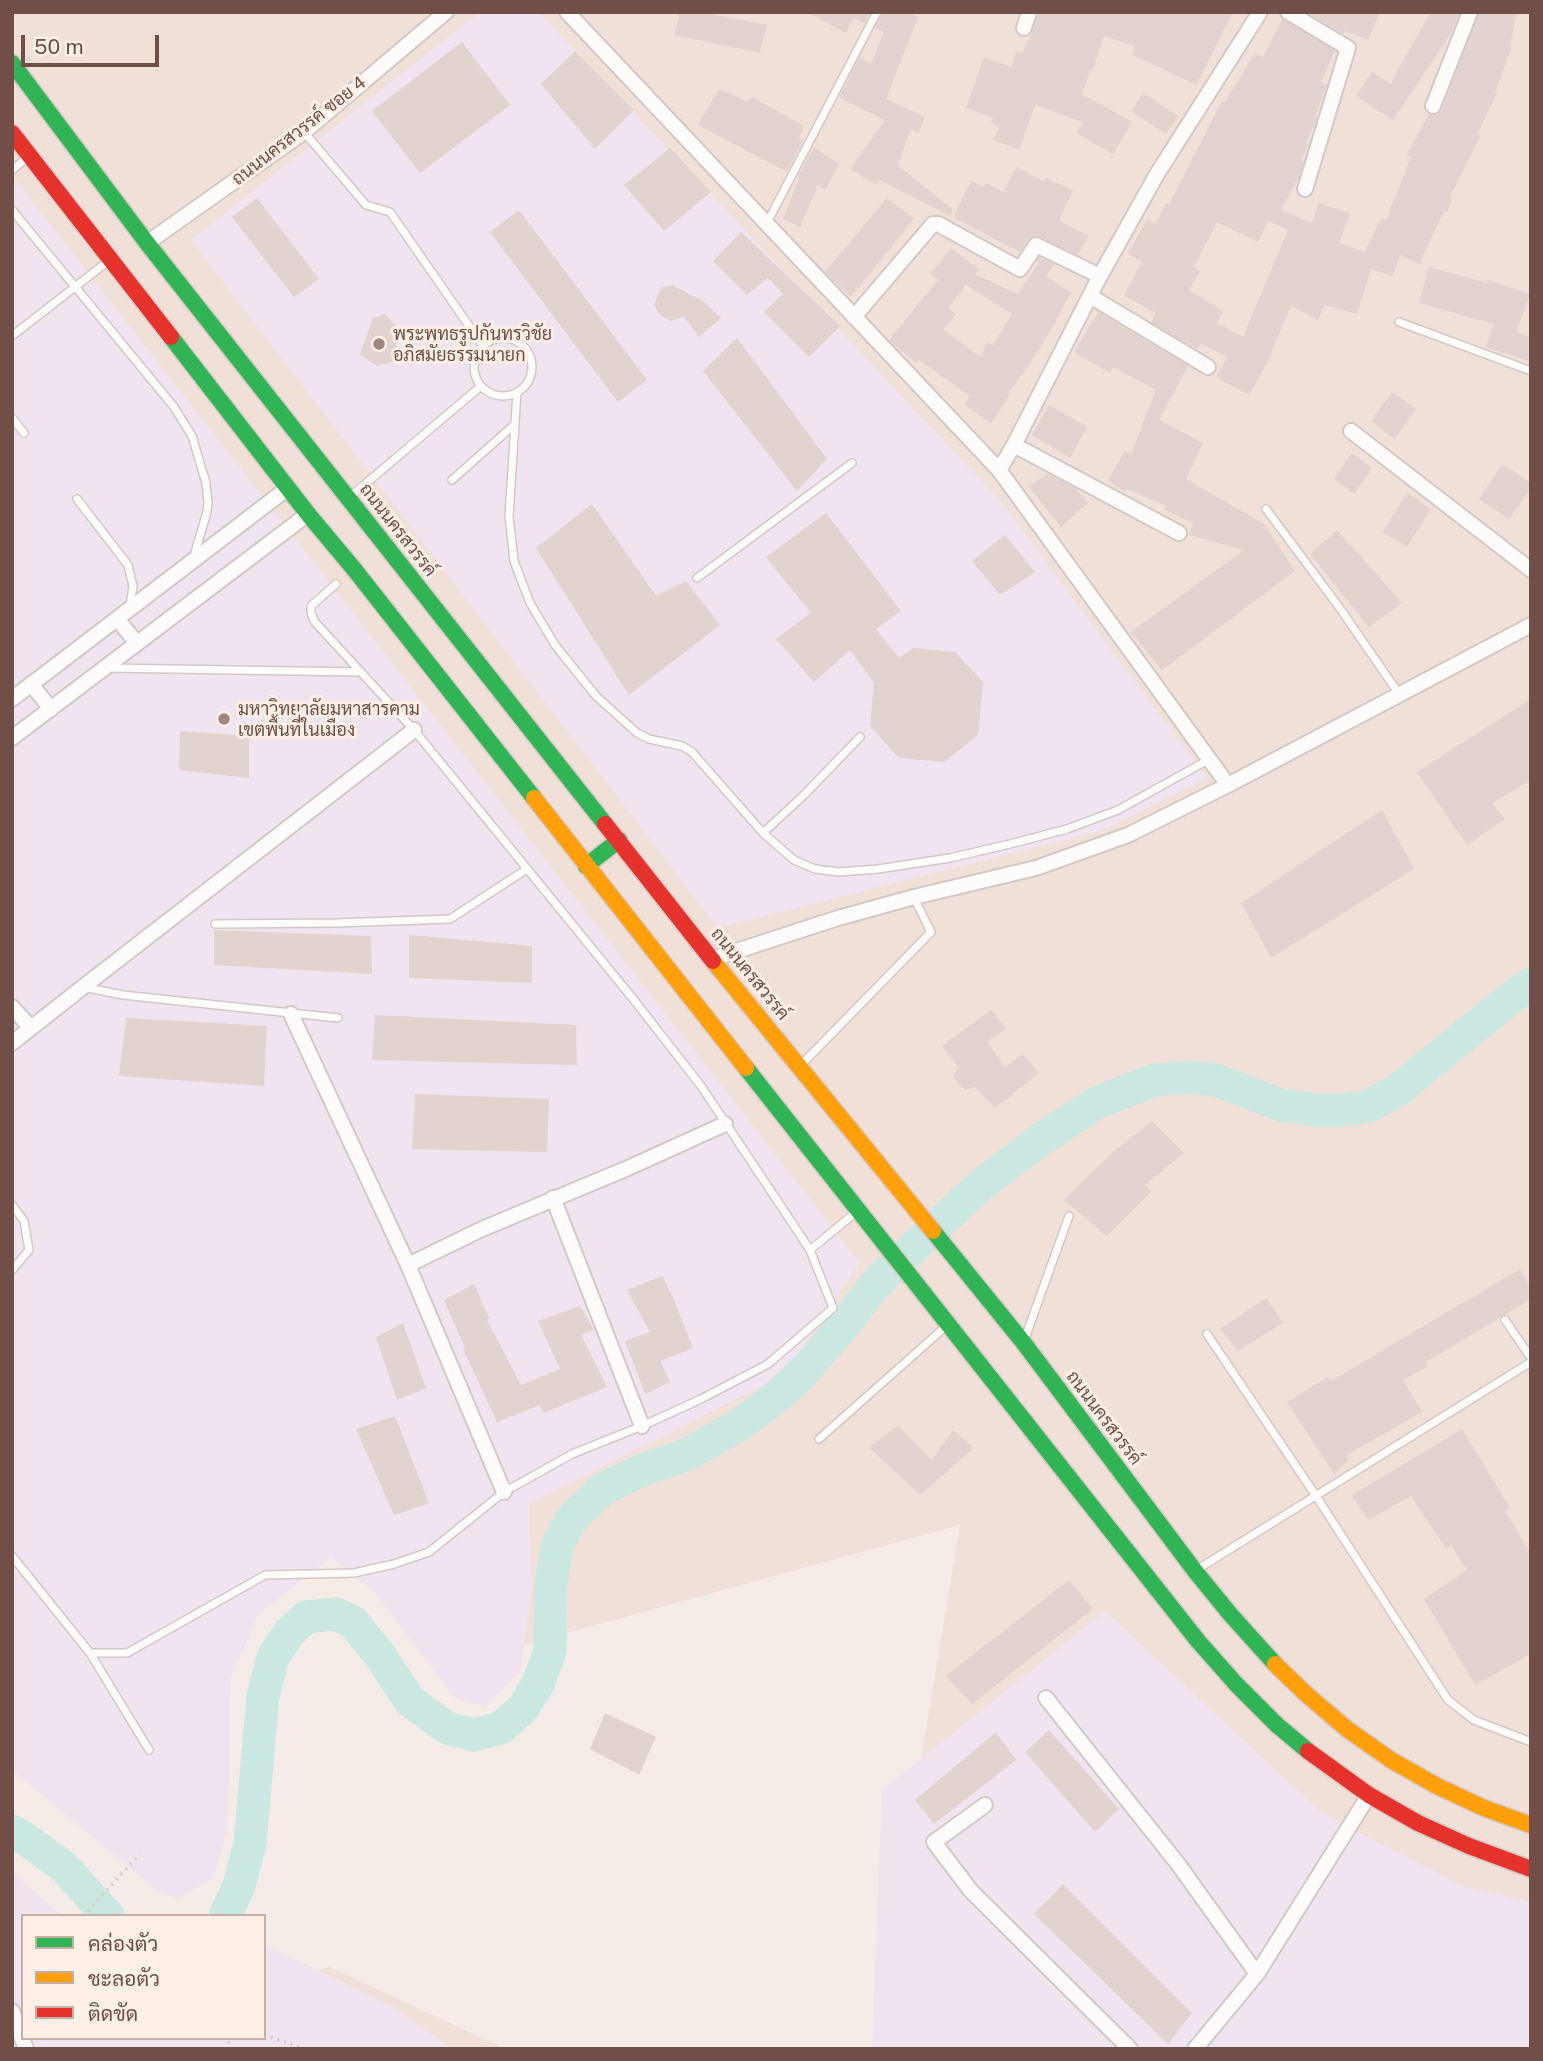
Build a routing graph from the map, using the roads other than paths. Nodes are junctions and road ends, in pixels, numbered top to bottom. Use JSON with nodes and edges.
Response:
{"nodes":[{"id":1,"x":446,"y":12,"type":"edge"},
{"id":2,"x":567,"y":12,"type":"edge"},
{"id":3,"x":877,"y":12,"type":"edge"},
{"id":4,"x":1029,"y":12,"type":"edge"},
{"id":5,"x":1260,"y":12,"type":"edge"},
{"id":6,"x":1288,"y":12,"type":"edge"},
{"id":7,"x":1470,"y":12,"type":"edge"},
{"id":8,"x":1024,"y":28,"type":"dead end"},
{"id":9,"x":12,"y":63,"type":"edge"},
{"id":10,"x":1433,"y":106,"type":"dead end"},
{"id":11,"x":304,"y":132,"type":"junction"},
{"id":12,"x":12,"y":134,"type":"edge"},
{"id":13,"x":30,"y":156,"type":"junction"},
{"id":14,"x":12,"y":170,"type":"edge"},
{"id":15,"x":1305,"y":189,"type":"dead end"},
{"id":16,"x":12,"y":210,"type":"edge"},
{"id":17,"x":767,"y":224,"type":"junction"},
{"id":18,"x":147,"y":243,"type":"junction"},
{"id":19,"x":110,"y":260,"type":"junction"},
{"id":20,"x":1100,"y":276,"type":"junction"},
{"id":21,"x":74,"y":288,"type":"junction"},
{"id":22,"x":1090,"y":296,"type":"junction"},
{"id":23,"x":854,"y":317,"type":"junction"},
{"id":24,"x":1399,"y":322,"type":"dead end"},
{"id":25,"x":12,"y":336,"type":"edge"},
{"id":26,"x":483,"y":345,"type":"junction"},
{"id":27,"x":1208,"y":367,"type":"dead end"},
{"id":28,"x":1531,"y":371,"type":"edge"},
{"id":29,"x":481,"y":386,"type":"junction"},
{"id":30,"x":517,"y":392,"type":"junction"},
{"id":31,"x":12,"y":418,"type":"edge"},
{"id":32,"x":515,"y":424,"type":"junction"},
{"id":33,"x":1351,"y":431,"type":"dead end"},
{"id":34,"x":24,"y":433,"type":"dead end"},
{"id":35,"x":1014,"y":446,"type":"junction"},
{"id":36,"x":852,"y":463,"type":"dead end"},
{"id":37,"x":999,"y":470,"type":"junction"},
{"id":38,"x":452,"y":480,"type":"dead end"},
{"id":39,"x":288,"y":488,"type":"junction"},
{"id":40,"x":77,"y":499,"type":"dead end"},
{"id":41,"x":348,"y":499,"type":"junction"},
{"id":42,"x":1266,"y":509,"type":"dead end"},
{"id":43,"x":308,"y":514,"type":"junction"},
{"id":44,"x":1179,"y":533,"type":"dead end"},
{"id":45,"x":193,"y":560,"type":"junction"},
{"id":46,"x":1531,"y":570,"type":"edge"},
{"id":47,"x":697,"y":578,"type":"dead end"},
{"id":48,"x":335,"y":584,"type":"dead end"},
{"id":49,"x":123,"y":614,"type":"junction"},
{"id":50,"x":1531,"y":625,"type":"edge"},
{"id":51,"x":137,"y":643,"type":"junction"},
{"id":52,"x":105,"y":667,"type":"junction"},
{"id":53,"x":360,"y":672,"type":"junction"},
{"id":54,"x":31,"y":684,"type":"junction"},
{"id":55,"x":1399,"y":695,"type":"junction"},
{"id":56,"x":12,"y":699,"type":"edge"},
{"id":57,"x":51,"y":709,"type":"junction"},
{"id":58,"x":414,"y":730,"type":"junction"},
{"id":59,"x":860,"y":737,"type":"dead end"},
{"id":60,"x":12,"y":738,"type":"edge"},
{"id":61,"x":1208,"y":760,"type":"junction"},
{"id":62,"x":1228,"y":785,"type":"junction"},
{"id":63,"x":763,"y":833,"type":"junction"},
{"id":64,"x":619,"y":840,"type":"junction"},
{"id":65,"x":586,"y":866,"type":"junction"},
{"id":66,"x":527,"y":869,"type":"junction"},
{"id":67,"x":914,"y":897,"type":"junction"},
{"id":68,"x":215,"y":924,"type":"dead end"},
{"id":69,"x":712,"y":959,"type":"junction"},
{"id":70,"x":82,"y":987,"type":"junction"},
{"id":71,"x":12,"y":1007,"type":"edge"},
{"id":72,"x":291,"y":1014,"type":"junction"},
{"id":73,"x":338,"y":1018,"type":"dead end"},
{"id":74,"x":31,"y":1028,"type":"junction"},
{"id":75,"x":12,"y":1043,"type":"edge"},
{"id":76,"x":801,"y":1066,"type":"junction"},
{"id":77,"x":725,"y":1124,"type":"junction"},
{"id":78,"x":553,"y":1198,"type":"junction"},
{"id":79,"x":12,"y":1205,"type":"edge"},
{"id":80,"x":1069,"y":1216,"type":"dead end"},
{"id":81,"x":863,"y":1217,"type":"junction"},
{"id":82,"x":810,"y":1250,"type":"junction"},
{"id":83,"x":408,"y":1265,"type":"junction"},
{"id":84,"x":12,"y":1270,"type":"edge"},
{"id":85,"x":1505,"y":1320,"type":"dead end"},
{"id":86,"x":948,"y":1325,"type":"junction"},
{"id":87,"x":1207,"y":1334,"type":"dead end"},
{"id":88,"x":1023,"y":1342,"type":"junction"},
{"id":89,"x":1531,"y":1360,"type":"edge"},
{"id":90,"x":642,"y":1426,"type":"junction"},
{"id":91,"x":819,"y":1439,"type":"dead end"},
{"id":92,"x":505,"y":1492,"type":"junction"},
{"id":93,"x":1316,"y":1496,"type":"junction"},
{"id":94,"x":12,"y":1556,"type":"edge"},
{"id":95,"x":1195,"y":1571,"type":"junction"},
{"id":96,"x":90,"y":1653,"type":"junction"},
{"id":97,"x":1046,"y":1698,"type":"dead end"},
{"id":98,"x":1531,"y":1742,"type":"edge"},
{"id":99,"x":149,"y":1750,"type":"dead end"},
{"id":100,"x":1369,"y":1795,"type":"junction"},
{"id":101,"x":985,"y":1805,"type":"dead end"},
{"id":102,"x":1531,"y":1825,"type":"edge"},
{"id":103,"x":1531,"y":1868,"type":"edge"},
{"id":104,"x":1257,"y":1974,"type":"junction"},
{"id":105,"x":12,"y":2011,"type":"edge"},
{"id":106,"x":21,"y":2035,"type":"edge"},
{"id":107,"x":1130,"y":2049,"type":"edge"},
{"id":108,"x":1195,"y":2049,"type":"edge"}],
"edges":[{"from":1,"to":11,"type":"street","name":"ถนนนครสวรรค์ ซอย 4"},
{"from":2,"to":17,"type":"street"},
{"from":3,"to":17,"type":"lane"},
{"from":4,"to":8,"type":"street"},
{"from":5,"to":20,"type":"street"},
{"from":6,"to":15,"type":"street"},
{"from":7,"to":10,"type":"street"},
{"from":9,"to":18,"type":"main road","name":"ถนนนครสวรรค์"},
{"from":11,"to":18,"type":"street","name":"ถนนนครสวรรค์ ซอย 4"},
{"from":11,"to":26,"type":"lane"},
{"from":12,"to":13,"type":"main road"},
{"from":13,"to":14,"type":"lane"},
{"from":13,"to":19,"type":"main road"},
{"from":16,"to":21,"type":"lane"},
{"from":17,"to":23,"type":"street"},
{"from":18,"to":41,"type":"main road","name":"ถนนนครสวรรค์"},
{"from":19,"to":21,"type":"lane"},
{"from":19,"to":39,"type":"main road"},
{"from":20,"to":22,"type":"street"},
{"from":20,"to":23,"type":"street"},
{"from":21,"to":25,"type":"lane"},
{"from":21,"to":45,"type":"lane"},
{"from":22,"to":27,"type":"street"},
{"from":22,"to":35,"type":"street"},
{"from":23,"to":37,"type":"street"},
{"from":24,"to":28,"type":"lane"},
{"from":26,"to":29,"type":"lane"},
{"from":26,"to":30,"type":"lane"},
{"from":29,"to":30,"type":"lane"},
{"from":29,"to":41,"type":"lane"},
{"from":30,"to":32,"type":"lane"},
{"from":31,"to":34,"type":"lane"},
{"from":32,"to":38,"type":"lane"},
{"from":32,"to":63,"type":"lane"},
{"from":33,"to":46,"type":"street"},
{"from":35,"to":37,"type":"street"},
{"from":35,"to":44,"type":"street"},
{"from":36,"to":47,"type":"lane"},
{"from":37,"to":61,"type":"street"},
{"from":39,"to":43,"type":"main road"},
{"from":39,"to":45,"type":"street"},
{"from":40,"to":49,"type":"lane"},
{"from":41,"to":64,"type":"main road","name":"ถนนนครสวรรค์"},
{"from":42,"to":55,"type":"lane"},
{"from":43,"to":51,"type":"street"},
{"from":43,"to":65,"type":"main road"},
{"from":45,"to":49,"type":"street"},
{"from":48,"to":53,"type":"lane"},
{"from":49,"to":51,"type":"street"},
{"from":49,"to":54,"type":"street"},
{"from":50,"to":55,"type":"street"},
{"from":51,"to":52,"type":"street"},
{"from":52,"to":53,"type":"lane"},
{"from":52,"to":57,"type":"street"},
{"from":53,"to":58,"type":"lane"},
{"from":54,"to":56,"type":"street"},
{"from":54,"to":57,"type":"street"},
{"from":55,"to":62,"type":"street"},
{"from":57,"to":60,"type":"street"},
{"from":58,"to":66,"type":"lane"},
{"from":58,"to":70,"type":"street"},
{"from":59,"to":63,"type":"lane"},
{"from":61,"to":62,"type":"street"},
{"from":61,"to":63,"type":"lane"},
{"from":62,"to":67,"type":"street"},
{"from":64,"to":65,"type":"main road"},
{"from":64,"to":69,"type":"main road","name":"ถนนนครสวรรค์"},
{"from":65,"to":81,"type":"main road"},
{"from":66,"to":68,"type":"lane"},
{"from":66,"to":77,"type":"lane"},
{"from":67,"to":69,"type":"street"},
{"from":67,"to":76,"type":"lane"},
{"from":69,"to":76,"type":"main road","name":"ถนนนครสวรรค์"},
{"from":70,"to":72,"type":"lane"},
{"from":70,"to":74,"type":"street"},
{"from":71,"to":74,"type":"street"},
{"from":72,"to":73,"type":"lane"},
{"from":72,"to":83,"type":"street"},
{"from":74,"to":75,"type":"street"},
{"from":76,"to":88,"type":"main road","name":"ถนนนครสวรรค์"},
{"from":77,"to":78,"type":"street"},
{"from":77,"to":82,"type":"lane"},
{"from":78,"to":83,"type":"street"},
{"from":78,"to":90,"type":"street"},
{"from":79,"to":84,"type":"lane"},
{"from":80,"to":88,"type":"lane"},
{"from":81,"to":82,"type":"lane"},
{"from":81,"to":86,"type":"main road"},
{"from":82,"to":90,"type":"lane"},
{"from":83,"to":92,"type":"street"},
{"from":85,"to":89,"type":"lane"},
{"from":86,"to":91,"type":"lane"},
{"from":86,"to":100,"type":"main road"},
{"from":87,"to":93,"type":"lane"},
{"from":88,"to":95,"type":"main road","name":"ถนนนครสวรรค์"},
{"from":89,"to":93,"type":"lane"},
{"from":90,"to":92,"type":"lane"},
{"from":92,"to":96,"type":"lane"},
{"from":93,"to":95,"type":"lane"},
{"from":93,"to":98,"type":"lane"},
{"from":94,"to":96,"type":"lane"},
{"from":95,"to":102,"type":"main road","name":"ถนนนครสวรรค์"},
{"from":96,"to":99,"type":"lane"},
{"from":97,"to":104,"type":"street"},
{"from":100,"to":103,"type":"main road"},
{"from":100,"to":104,"type":"street"},
{"from":101,"to":107,"type":"street"},
{"from":104,"to":108,"type":"street"},
{"from":105,"to":106,"type":"street"}]}
